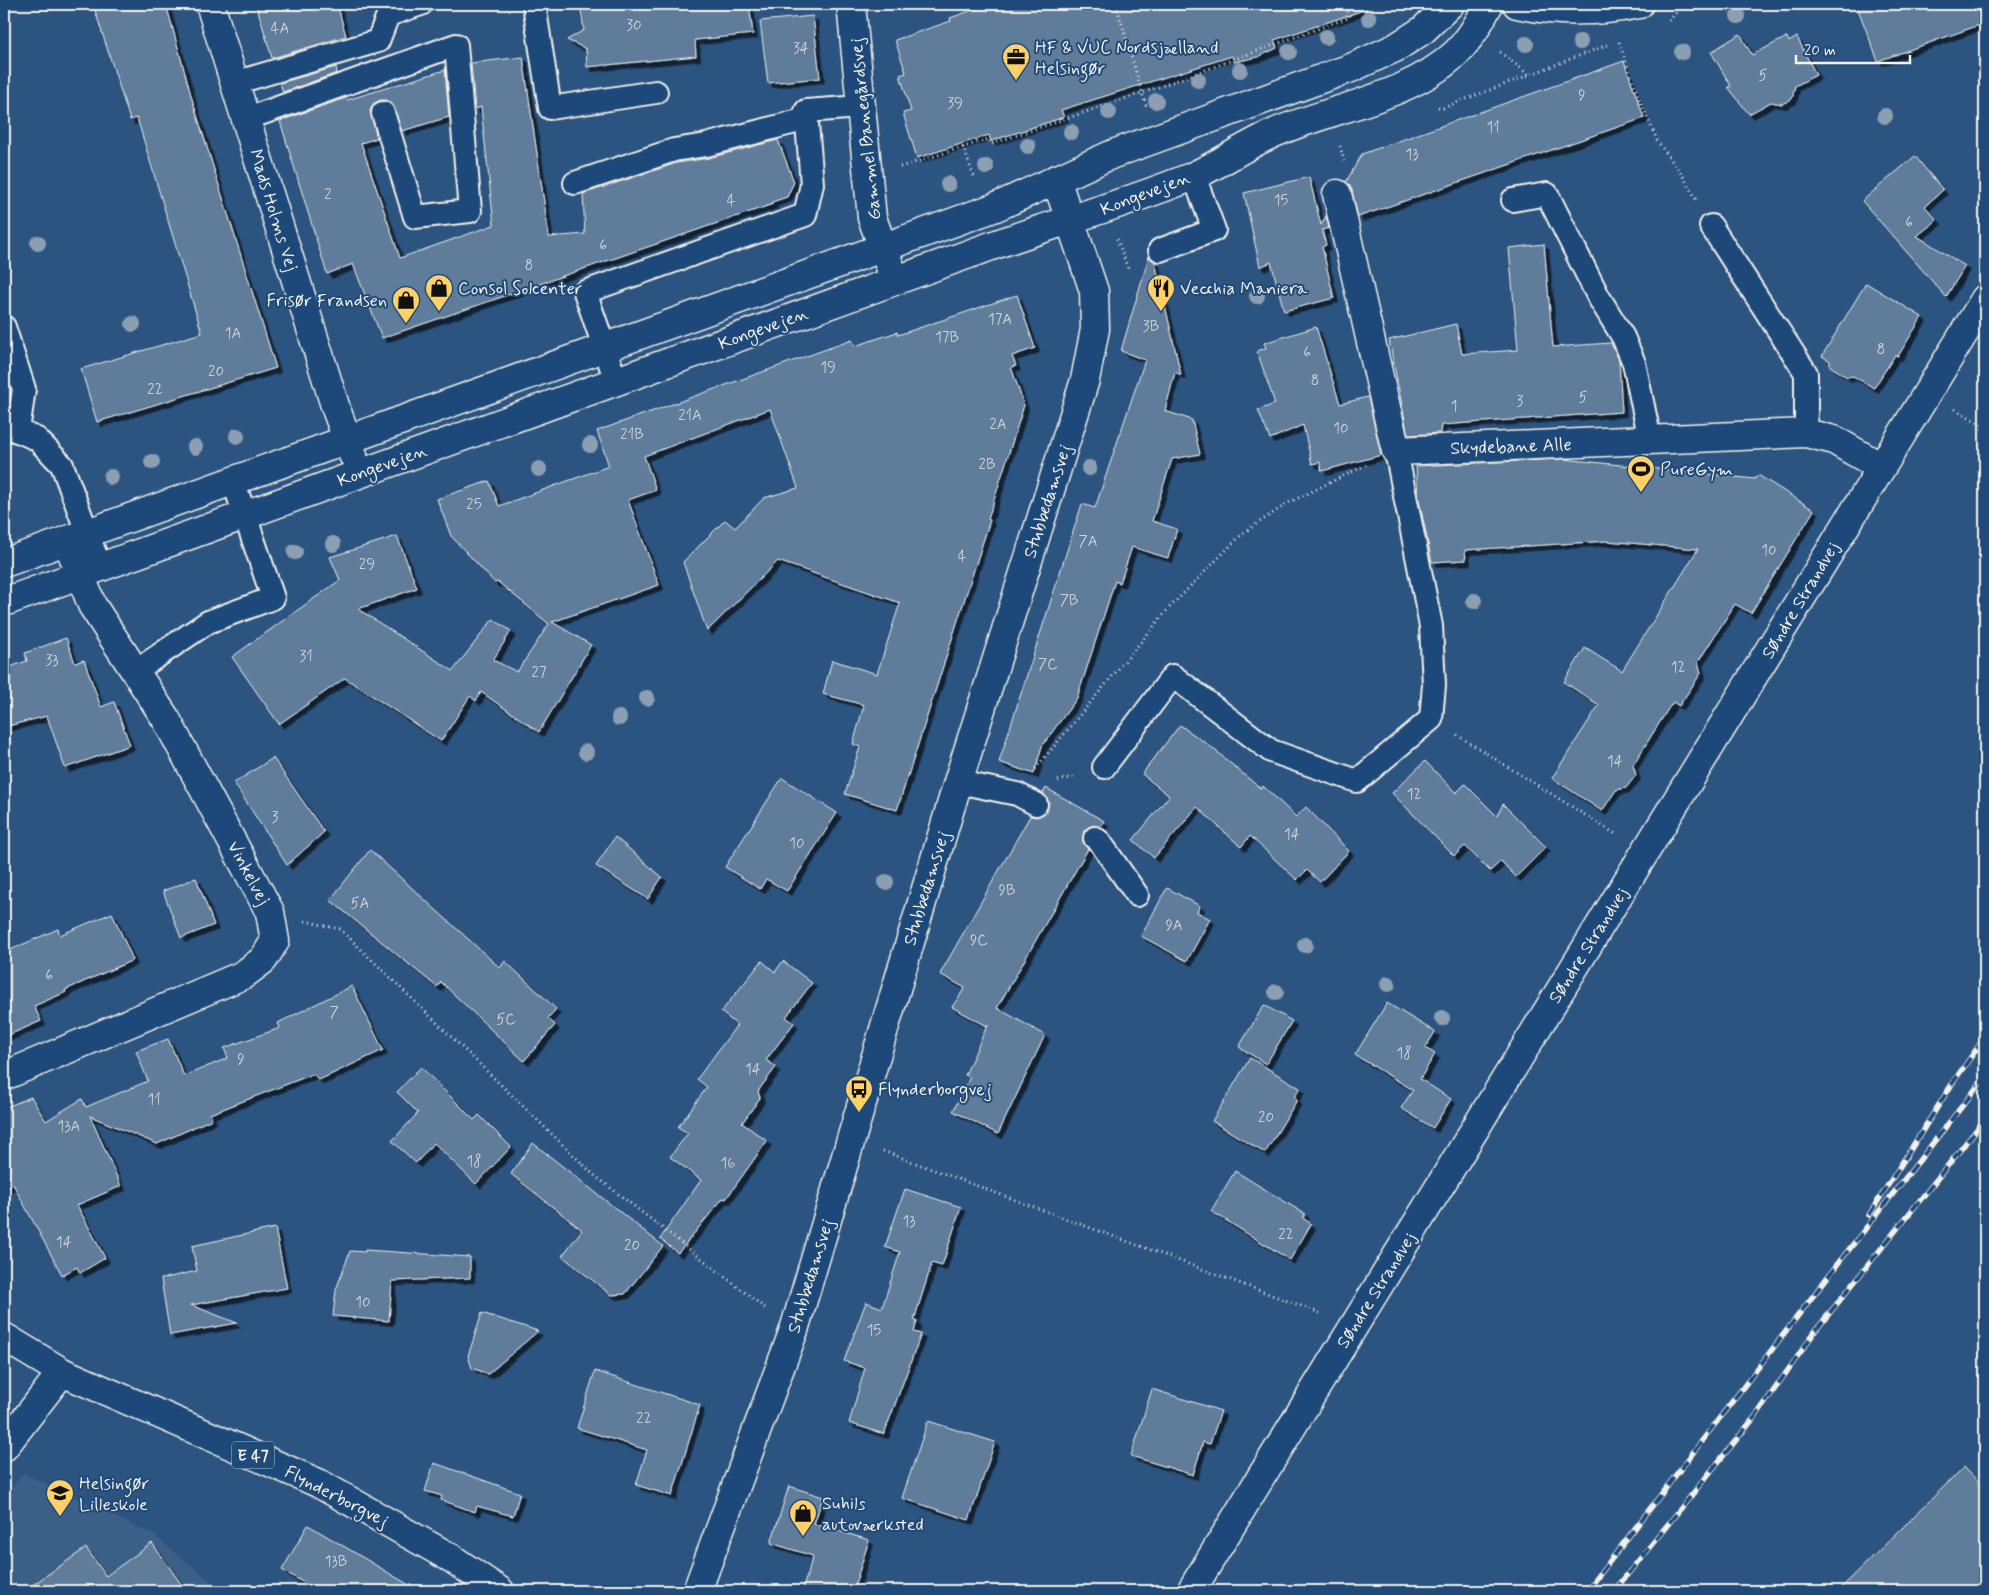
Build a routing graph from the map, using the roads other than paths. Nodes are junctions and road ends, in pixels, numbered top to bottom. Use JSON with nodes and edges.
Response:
{"nodes":[{"id":1,"x":210,"y":4,"type":"edge"},
{"id":2,"x":421,"y":4,"type":"edge"},
{"id":3,"x":534,"y":4,"type":"edge"},
{"id":4,"x":851,"y":4,"type":"edge"},
{"id":5,"x":1450,"y":4,"type":"edge"},
{"id":6,"x":1489,"y":4,"type":"edge"},
{"id":7,"x":1517,"y":4,"type":"edge"},
{"id":8,"x":1639,"y":4,"type":"edge"},
{"id":9,"x":234,"y":83,"type":"junction"},
{"id":10,"x":656,"y":92,"type":"dead end"},
{"id":11,"x":861,"y":107,"type":"junction"},
{"id":12,"x":383,"y":113,"type":"dead end"},
{"id":13,"x":807,"y":115,"type":"junction"},
{"id":14,"x":246,"y":118,"type":"junction"},
{"id":15,"x":692,"y":135,"type":"dead end"},
{"id":16,"x":1194,"y":176,"type":"junction"},
{"id":17,"x":1056,"y":179,"type":"junction"},
{"id":18,"x":575,"y":183,"type":"dead end"},
{"id":19,"x":1337,"y":194,"type":"road end"},
{"id":20,"x":1513,"y":200,"type":"dead end"},
{"id":21,"x":1071,"y":220,"type":"junction"},
{"id":22,"x":1711,"y":226,"type":"road end"},
{"id":23,"x":884,"y":248,"type":"junction"},
{"id":24,"x":1160,"y":250,"type":"dead end"},
{"id":25,"x":895,"y":280,"type":"junction"},
{"id":26,"x":1985,"y":299,"type":"edge"},
{"id":27,"x":4,"y":327,"type":"edge"},
{"id":28,"x":604,"y":348,"type":"junction"},
{"id":29,"x":616,"y":381,"type":"junction"},
{"id":30,"x":11,"y":429,"type":"edge"},
{"id":31,"x":1806,"y":433,"type":"junction"},
{"id":32,"x":347,"y":439,"type":"junction"},
{"id":33,"x":1650,"y":440,"type":"junction"},
{"id":34,"x":1396,"y":451,"type":"junction"},
{"id":35,"x":1881,"y":466,"type":"junction"},
{"id":36,"x":360,"y":473,"type":"junction"},
{"id":37,"x":233,"y":480,"type":"junction"},
{"id":38,"x":244,"y":515,"type":"junction"},
{"id":39,"x":77,"y":536,"type":"junction"},
{"id":40,"x":4,"y":563,"type":"edge"},
{"id":41,"x":90,"y":570,"type":"junction"},
{"id":42,"x":4,"y":602,"type":"edge"},
{"id":43,"x":134,"y":672,"type":"junction"},
{"id":44,"x":1104,"y":767,"type":"road end"},
{"id":45,"x":958,"y":782,"type":"junction"},
{"id":46,"x":1036,"y":804,"type":"dead end"},
{"id":47,"x":1095,"y":838,"type":"dead end"},
{"id":48,"x":1137,"y":895,"type":"dead end"},
{"id":49,"x":4,"y":1076,"type":"edge"},
{"id":50,"x":4,"y":1337,"type":"edge"},
{"id":51,"x":62,"y":1372,"type":"junction"},
{"id":52,"x":4,"y":1447,"type":"edge"},
{"id":53,"x":500,"y":1591,"type":"edge"},
{"id":54,"x":697,"y":1591,"type":"edge"},
{"id":55,"x":1191,"y":1591,"type":"edge"}],
"edges":[{"from":1,"to":9,"type":"street","name":"Mads Holms Vej"},
{"from":2,"to":9,"type":"lane"},
{"from":3,"to":10,"type":"lane"},
{"from":4,"to":11,"type":"street","name":"Gammel Banegårdsvej"},
{"from":5,"to":17,"type":"street","name":"Kongevejen"},
{"from":6,"to":16,"type":"street","name":"Kongevejen"},
{"from":7,"to":8,"type":"street"},
{"from":9,"to":14,"type":"street","name":"Mads Holms Vej"},
{"from":11,"to":13,"type":"lane"},
{"from":11,"to":23,"type":"street","name":"Gammel Banegårdsvej"},
{"from":12,"to":14,"type":"lane"},
{"from":13,"to":15,"type":"lane"},
{"from":13,"to":18,"type":"lane"},
{"from":13,"to":28,"type":"lane"},
{"from":14,"to":32,"type":"street","name":"Mads Holms Vej"},
{"from":16,"to":21,"type":"street","name":"Kongevejen"},
{"from":16,"to":24,"type":"lane"},
{"from":17,"to":21,"type":"street","name":"Stubbedamsvej"},
{"from":17,"to":23,"type":"street","name":"Kongevejen"},
{"from":19,"to":34,"type":"street"},
{"from":20,"to":33,"type":"lane"},
{"from":21,"to":25,"type":"street","name":"Kongevejen"},
{"from":21,"to":45,"type":"street","name":"Stubbedamsvej"},
{"from":22,"to":31,"type":"lane"},
{"from":23,"to":25,"type":"street","name":"Gammel Banegårdsvej"},
{"from":23,"to":28,"type":"street","name":"Kongevejen"},
{"from":25,"to":29,"type":"street","name":"Kongevejen"},
{"from":26,"to":35,"type":"street","name":"Søndre Strandvej"},
{"from":27,"to":30,"type":"lane"},
{"from":28,"to":29,"type":"lane"},
{"from":28,"to":32,"type":"street","name":"Kongevejen"},
{"from":29,"to":36,"type":"street","name":"Kongevejen"},
{"from":30,"to":39,"type":"lane"},
{"from":31,"to":33,"type":"street","name":"Skydebane Alle"},
{"from":31,"to":35,"type":"street","name":"Skydebane Alle"},
{"from":32,"to":36,"type":"street","name":"Mads Holms Vej"},
{"from":32,"to":37,"type":"street","name":"Kongevejen"},
{"from":33,"to":34,"type":"street","name":"Skydebane Alle"},
{"from":34,"to":44,"type":"lane"},
{"from":35,"to":55,"type":"street","name":"Søndre Strandvej"},
{"from":36,"to":38,"type":"street","name":"Kongevejen"},
{"from":37,"to":38,"type":"lane"},
{"from":37,"to":39,"type":"street","name":"Kongevejen"},
{"from":38,"to":41,"type":"street","name":"Kongevejen"},
{"from":38,"to":43,"type":"lane"},
{"from":39,"to":40,"type":"street","name":"Kongevejen"},
{"from":39,"to":41,"type":"street","name":"Vinkelvej"},
{"from":41,"to":42,"type":"street","name":"Kongevejen"},
{"from":41,"to":43,"type":"street","name":"Vinkelvej"},
{"from":43,"to":49,"type":"street","name":"Vinkelvej"},
{"from":45,"to":46,"type":"lane"},
{"from":45,"to":54,"type":"street","name":"Stubbedamsvej"},
{"from":47,"to":48,"type":"lane"},
{"from":50,"to":51,"type":"street","name":"Flynderborgvej","number":"E 47"},
{"from":51,"to":52,"type":"street"},
{"from":51,"to":53,"type":"street","name":"Flynderborgvej","number":"E 47"}]}
